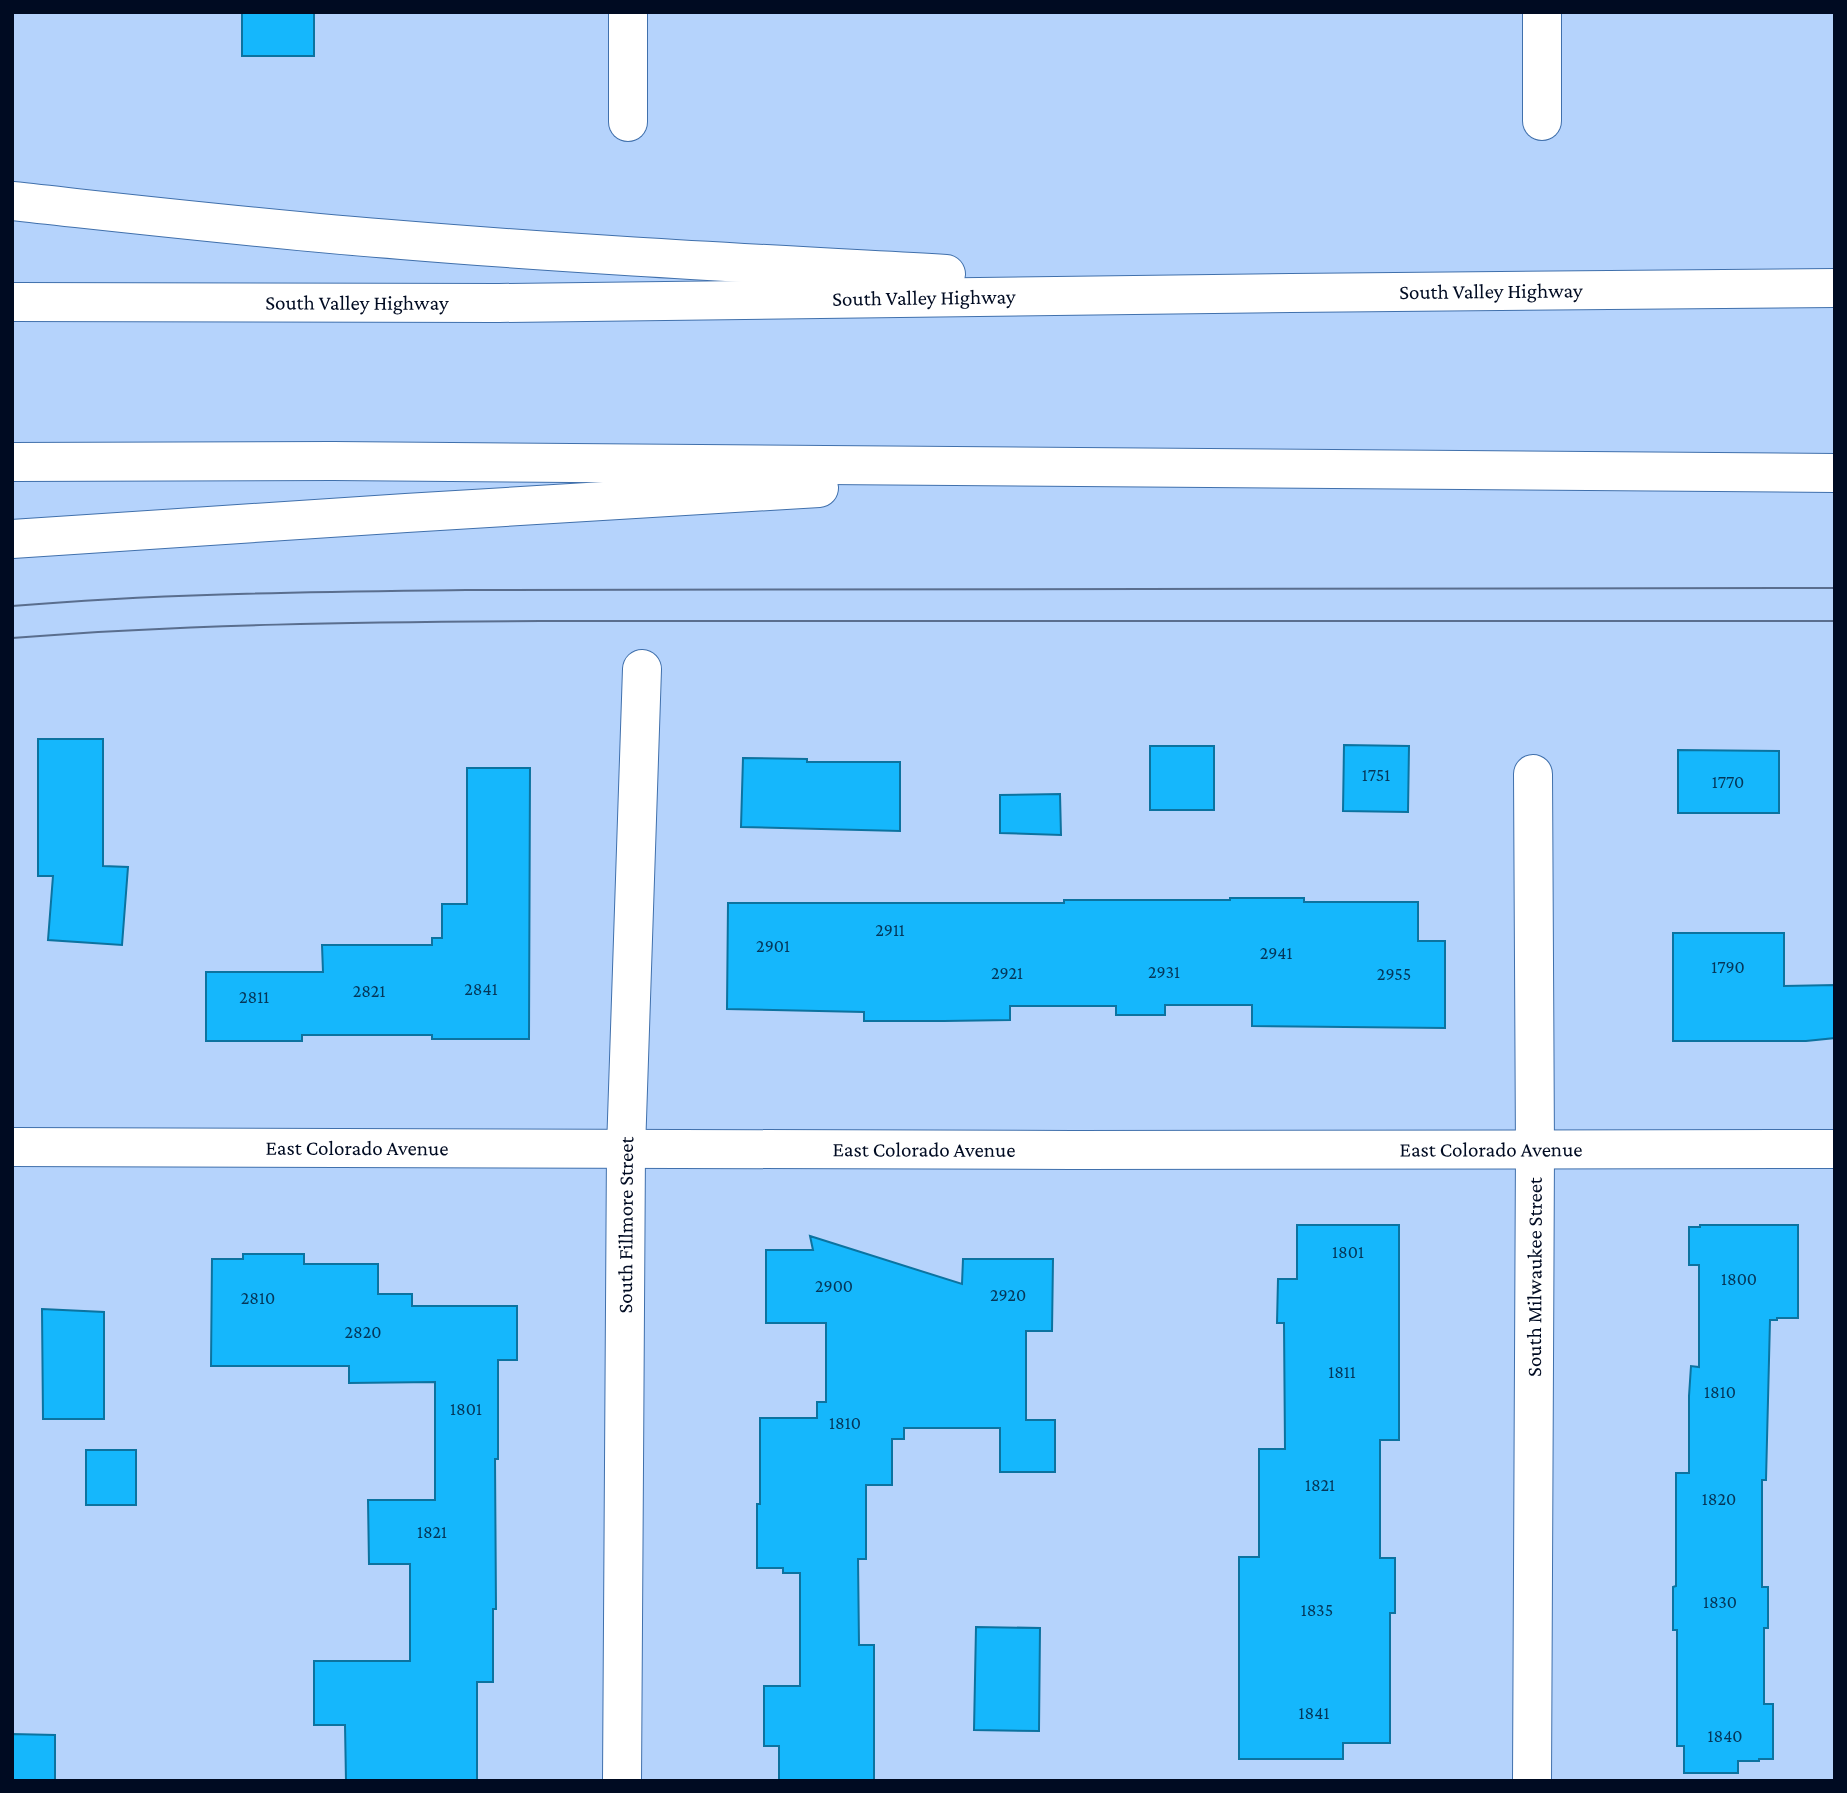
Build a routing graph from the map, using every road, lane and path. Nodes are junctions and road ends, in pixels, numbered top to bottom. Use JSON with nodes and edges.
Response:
{"nodes":[{"id":1,"x":628,"y":12,"type":"edge"},
{"id":2,"x":1542,"y":12,"type":"edge"},
{"id":3,"x":1542,"y":121,"type":"dead end"},
{"id":4,"x":628,"y":122,"type":"dead end"},
{"id":5,"x":12,"y":201,"type":"edge"},
{"id":6,"x":1835,"y":288,"type":"edge"},
{"id":7,"x":1291,"y":293,"type":"junction"},
{"id":8,"x":12,"y":302,"type":"edge"},
{"id":9,"x":12,"y":462,"type":"edge"},
{"id":10,"x":1170,"y":467,"type":"junction"},
{"id":11,"x":1835,"y":473,"type":"edge"},
{"id":12,"x":12,"y":539,"type":"edge"},
{"id":13,"x":642,"y":669,"type":"dead end"},
{"id":14,"x":1533,"y":774,"type":"dead end"},
{"id":15,"x":12,"y":1147,"type":"edge"},
{"id":16,"x":626,"y":1149,"type":"junction"},
{"id":17,"x":1835,"y":1149,"type":"edge"},
{"id":18,"x":1535,"y":1150,"type":"junction"},
{"id":19,"x":622,"y":1781,"type":"edge"},
{"id":20,"x":1532,"y":1781,"type":"edge"}],
"edges":[{"from":1,"to":4,"type":"main road"},
{"from":2,"to":3,"type":"main road"},
{"from":5,"to":7,"type":"main road"},
{"from":6,"to":7,"type":"main road","name":"South Valley Highway"},
{"from":7,"to":8,"type":"main road","name":"South Valley Highway"},
{"from":9,"to":10,"type":"main road"},
{"from":10,"to":11,"type":"main road"},
{"from":10,"to":12,"type":"main road"},
{"from":13,"to":16,"type":"main road","name":"South Fillmore Street"},
{"from":14,"to":18,"type":"main road","name":"South Milwaukee Street"},
{"from":15,"to":16,"type":"main road","name":"East Colorado Avenue"},
{"from":16,"to":18,"type":"main road","name":"East Colorado Avenue"},
{"from":16,"to":19,"type":"main road","name":"South Fillmore Street"},
{"from":17,"to":18,"type":"main road","name":"East Colorado Avenue"},
{"from":18,"to":20,"type":"main road","name":"South Milwaukee Street"}]}
